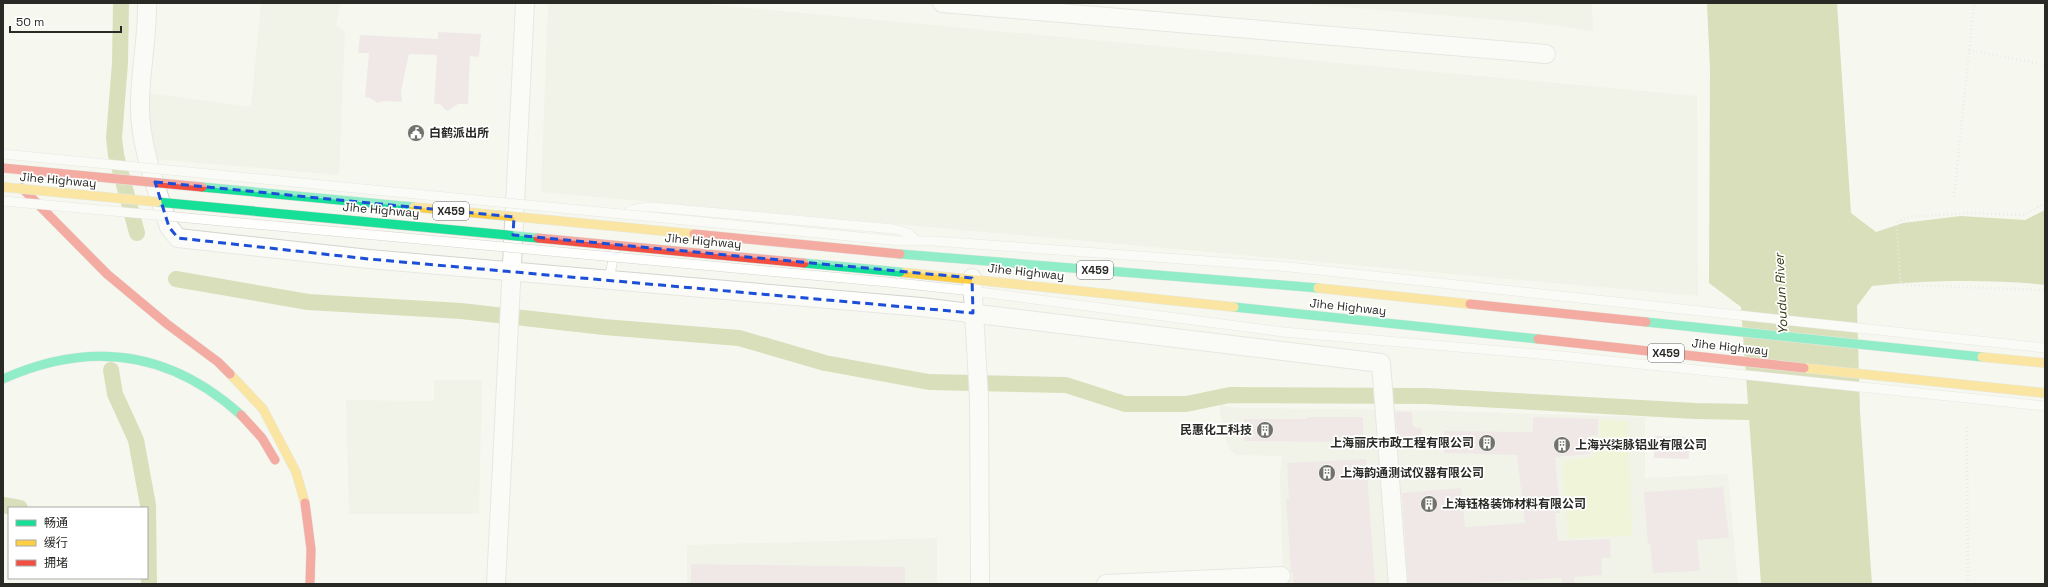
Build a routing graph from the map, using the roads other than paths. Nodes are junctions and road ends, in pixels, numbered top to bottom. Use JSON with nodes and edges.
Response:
{"nodes":[{"id":1,"x":147,"y":3,"type":"edge"},
{"id":2,"x":525,"y":3,"type":"edge"},
{"id":3,"x":942,"y":3,"type":"edge"},
{"id":4,"x":1546,"y":54,"type":"dead end"},
{"id":5,"x":3,"y":154,"type":"edge"},
{"id":6,"x":3,"y":168,"type":"edge"},
{"id":7,"x":3,"y":187,"type":"edge"},
{"id":8,"x":3,"y":201,"type":"edge"},
{"id":9,"x":917,"y":241,"type":"junction"},
{"id":10,"x":511,"y":271,"type":"junction"},
{"id":11,"x":609,"y":279,"type":"junction"},
{"id":12,"x":972,"y":285,"type":"junction"},
{"id":13,"x":973,"y":313,"type":"junction"},
{"id":14,"x":2045,"y":348,"type":"edge"},
{"id":15,"x":2045,"y":363,"type":"edge"},
{"id":16,"x":3,"y":379,"type":"edge"},
{"id":17,"x":2045,"y":393,"type":"edge"},
{"id":18,"x":2045,"y":406,"type":"edge"},
{"id":19,"x":279,"y":469,"type":"dead end"},
{"id":20,"x":1281,"y":576,"type":"dead end"},
{"id":21,"x":310,"y":584,"type":"edge"},
{"id":22,"x":496,"y":584,"type":"edge"},
{"id":23,"x":980,"y":584,"type":"edge"},
{"id":24,"x":1106,"y":584,"type":"edge"},
{"id":25,"x":1398,"y":584,"type":"edge"}],
"edges":[{"from":1,"to":10,"type":"street"},
{"from":2,"to":10,"type":"street"},
{"from":3,"to":4,"type":"street"},
{"from":5,"to":9,"type":"lane","bridge":true},
{"from":5,"to":21,"type":"main road"},
{"from":6,"to":15,"type":"main road","name":"Jihe Highway","number":"X459","bridge":true},
{"from":7,"to":12,"type":"main road","name":"Jihe Highway","number":"X459","bridge":true},
{"from":8,"to":12,"type":"lane","bridge":true},
{"from":9,"to":11,"type":"lane"},
{"from":9,"to":14,"type":"lane"},
{"from":10,"to":11,"type":"street"},
{"from":10,"to":22,"type":"street"},
{"from":11,"to":13,"type":"street"},
{"from":12,"to":13,"type":"street"},
{"from":12,"to":17,"type":"main road","name":"Jihe Highway","number":"X459"},
{"from":12,"to":18,"type":"lane"},
{"from":13,"to":23,"type":"street"},
{"from":13,"to":25,"type":"street"},
{"from":16,"to":19,"type":"main road"},
{"from":20,"to":24,"type":"street"}]}
